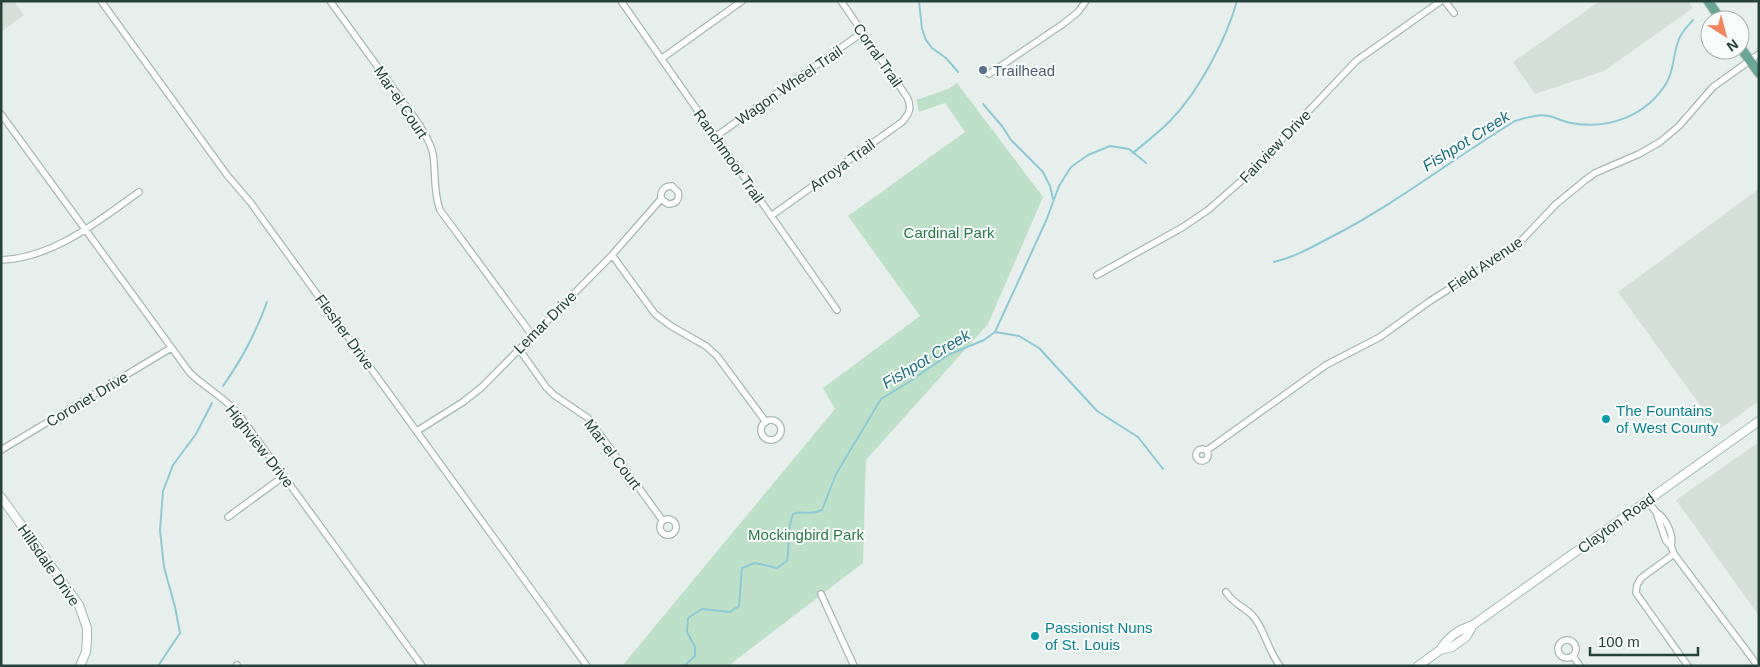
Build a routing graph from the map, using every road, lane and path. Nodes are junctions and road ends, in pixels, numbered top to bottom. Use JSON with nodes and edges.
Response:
{"nodes":[{"id":1,"x":101,"y":1,"type":"edge"},
{"id":2,"x":330,"y":1,"type":"edge"},
{"id":3,"x":621,"y":1,"type":"edge"},
{"id":4,"x":742,"y":1,"type":"edge"},
{"id":5,"x":841,"y":1,"type":"edge"},
{"id":6,"x":1086,"y":1,"type":"edge"},
{"id":7,"x":1440,"y":1,"type":"edge"},
{"id":8,"x":1445,"y":1,"type":"edge"},
{"id":9,"x":1454,"y":13,"type":"dead end"},
{"id":10,"x":862,"y":32,"type":"junction"},
{"id":11,"x":660,"y":59,"type":"junction"},
{"id":12,"x":1749,"y":60,"type":"joint"},
{"id":13,"x":1759,"y":73,"type":"edge"},
{"id":14,"x":989,"y":74,"type":"dead end"},
{"id":15,"x":910,"y":111,"type":"joint"},
{"id":16,"x":1,"y":114,"type":"edge"},
{"id":17,"x":715,"y":137,"type":"junction"},
{"id":18,"x":138,"y":192,"type":"dead end"},
{"id":19,"x":662,"y":199,"type":"dead end"},
{"id":20,"x":771,"y":216,"type":"junction"},
{"id":21,"x":86,"y":230,"type":"junction"},
{"id":22,"x":612,"y":255,"type":"junction"},
{"id":23,"x":1,"y":260,"type":"edge"},
{"id":24,"x":1097,"y":275,"type":"dead end"},
{"id":25,"x":837,"y":310,"type":"dead end"},
{"id":26,"x":532,"y":335,"type":"junction"},
{"id":27,"x":172,"y":348,"type":"junction"},
{"id":28,"x":519,"y":349,"type":"junction"},
{"id":29,"x":1759,"y":421,"type":"edge"},
{"id":30,"x":766,"y":422,"type":"dead end"},
{"id":31,"x":417,"y":432,"type":"junction"},
{"id":32,"x":1,"y":450,"type":"edge"},
{"id":33,"x":1206,"y":452,"type":"dead end"},
{"id":34,"x":284,"y":476,"type":"junction"},
{"id":35,"x":1,"y":497,"type":"edge"},
{"id":36,"x":1647,"y":500,"type":"junction"},
{"id":37,"x":228,"y":517,"type":"dead end"},
{"id":38,"x":663,"y":521,"type":"dead end"},
{"id":39,"x":1674,"y":554,"type":"junction"},
{"id":40,"x":1226,"y":592,"type":"dead end"},
{"id":41,"x":821,"y":594,"type":"dead end"},
{"id":42,"x":1573,"y":656,"type":"dead end"},
{"id":43,"x":80,"y":666,"type":"edge"},
{"id":44,"x":422,"y":666,"type":"edge"},
{"id":45,"x":587,"y":666,"type":"edge"},
{"id":46,"x":854,"y":666,"type":"edge"},
{"id":47,"x":1280,"y":666,"type":"edge"},
{"id":48,"x":1418,"y":666,"type":"edge"},
{"id":49,"x":1580,"y":666,"type":"edge"},
{"id":50,"x":1688,"y":666,"type":"edge"},
{"id":51,"x":1758,"y":666,"type":"edge"}],
"edges":[{"from":1,"to":31,"type":"street","name":"Flesher Drive"},
{"from":2,"to":26,"type":"street","name":"Mar-el Court"},
{"from":3,"to":11,"type":"street","name":"Ranchmoor Trail"},
{"from":4,"to":11,"type":"street"},
{"from":5,"to":10,"type":"street","name":"Corral Trail"},
{"from":6,"to":14,"type":"street"},
{"from":7,"to":24,"type":"street","name":"Fairview Drive"},
{"from":8,"to":9,"type":"street"},
{"from":10,"to":15,"type":"street","name":"Corral Trail"},
{"from":10,"to":17,"type":"street","name":"Wagon Wheel Trail"},
{"from":11,"to":17,"type":"street","name":"Ranchmoor Trail"},
{"from":12,"to":13,"type":"main road"},
{"from":12,"to":33,"type":"street","name":"Field Avenue"},
{"from":15,"to":20,"type":"street","name":"Arroya Trail"},
{"from":16,"to":21,"type":"street","name":"Highview Drive"},
{"from":17,"to":20,"type":"street","name":"Ranchmoor Trail"},
{"from":18,"to":21,"type":"street"},
{"from":19,"to":22,"type":"street","name":"Lemar Drive"},
{"from":20,"to":25,"type":"street","name":"Ranchmoor Trail"},
{"from":21,"to":23,"type":"street"},
{"from":21,"to":27,"type":"street","name":"Highview Drive"},
{"from":22,"to":26,"type":"street","name":"Lemar Drive"},
{"from":22,"to":30,"type":"street"},
{"from":26,"to":28,"type":"street","name":"Lemar Drive"},
{"from":27,"to":32,"type":"street","name":"Coronet Drive"},
{"from":27,"to":34,"type":"street","name":"Highview Drive"},
{"from":28,"to":31,"type":"street","name":"Lemar Drive"},
{"from":28,"to":38,"type":"street","name":"Mar-el Court"},
{"from":29,"to":36,"type":"main road","name":"Clayton Road"},
{"from":31,"to":45,"type":"street","name":"Flesher Drive"},
{"from":34,"to":37,"type":"street"},
{"from":34,"to":44,"type":"street","name":"Highview Drive"},
{"from":35,"to":43,"type":"main road","name":"Hillsdale Drive"},
{"from":36,"to":39,"type":"street"},
{"from":36,"to":48,"type":"main road","name":"Clayton Road"},
{"from":39,"to":50,"type":"street"},
{"from":39,"to":51,"type":"street"},
{"from":40,"to":47,"type":"street"},
{"from":41,"to":46,"type":"street"},
{"from":42,"to":49,"type":"street"}]}
